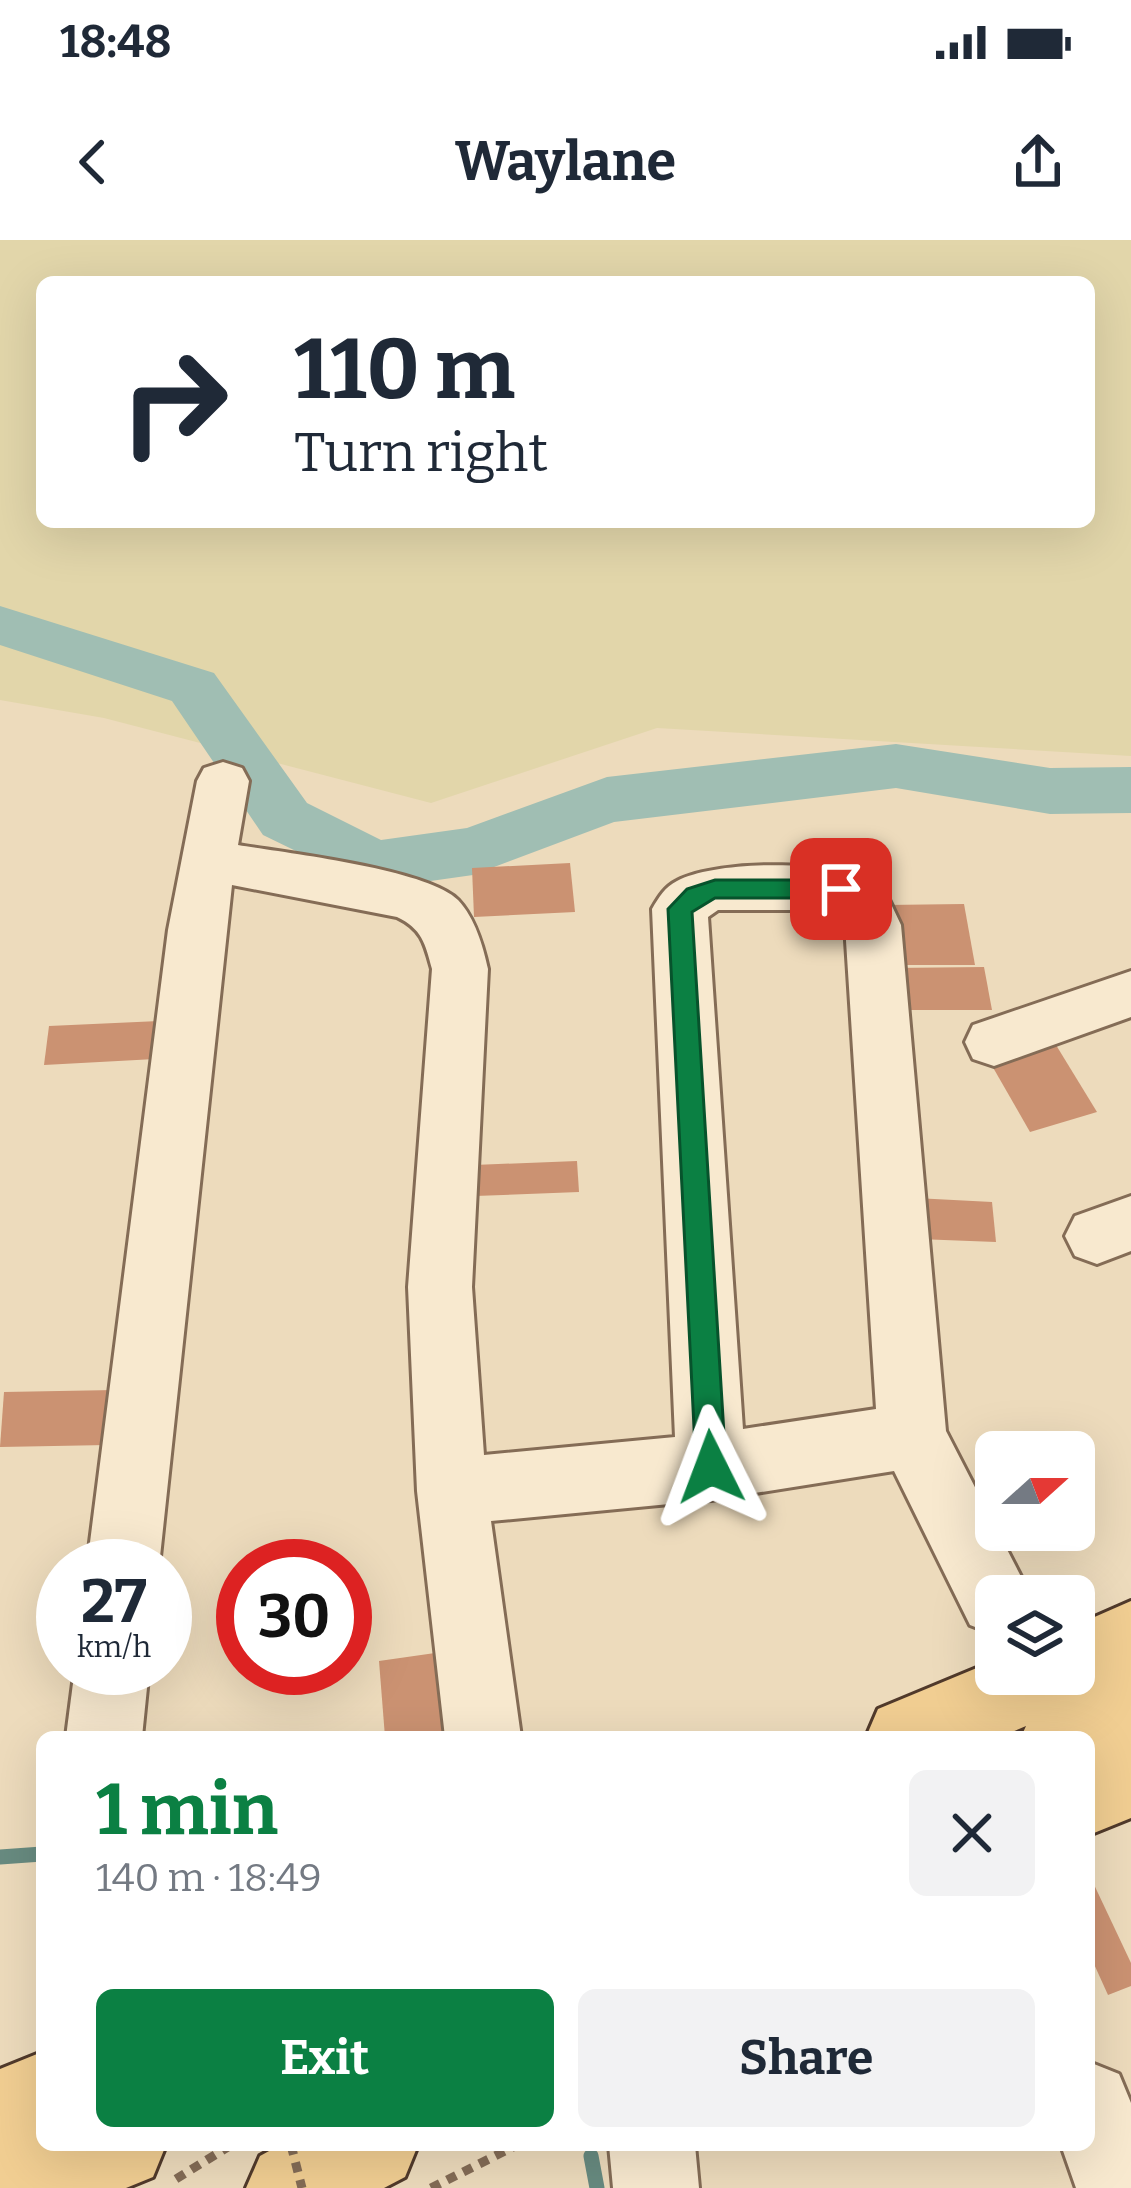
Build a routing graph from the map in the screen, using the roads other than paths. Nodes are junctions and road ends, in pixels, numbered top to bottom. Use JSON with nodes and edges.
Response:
{"nodes":[{"id":1,"x":223,"y":781,"type":"dead end"},
{"id":2,"x":208,"y":860,"type":"junction"},
{"id":3,"x":1131,"y":994,"type":"edge"},
{"id":4,"x":994,"y":1042,"type":"dead end"},
{"id":5,"x":912,"y":1436,"type":"junction"},
{"id":6,"x":711,"y":1467,"type":"junction"},
{"id":7,"x":452,"y":1491,"type":"junction"},
{"id":8,"x":126,"y":1539,"type":"edge"},
{"id":9,"x":984,"y":1575,"type":"edge"},
{"id":10,"x":1131,"y":1639,"type":"edge"},
{"id":11,"x":1095,"y":1661,"type":"edge"},
{"id":12,"x":109,"y":1695,"type":"edge"},
{"id":13,"x":1028,"y":1695,"type":"edge"},
{"id":14,"x":1089,"y":1695,"type":"edge"},
{"id":15,"x":1131,"y":1706,"type":"edge"},
{"id":16,"x":105,"y":1731,"type":"edge"},
{"id":17,"x":482,"y":1731,"type":"edge"},
{"id":18,"x":923,"y":1731,"type":"edge"},
{"id":19,"x":1131,"y":1777,"type":"edge"},
{"id":20,"x":1095,"y":1792,"type":"edge"},
{"id":21,"x":36,"y":2099,"type":"edge"},
{"id":22,"x":0,"y":2114,"type":"edge"},
{"id":23,"x":1095,"y":2121,"type":"edge"},
{"id":24,"x":107,"y":2151,"type":"edge"},
{"id":25,"x":363,"y":2151,"type":"edge"},
{"id":26,"x":653,"y":2151,"type":"edge"},
{"id":27,"x":18,"y":2188,"type":"edge"},
{"id":28,"x":292,"y":2188,"type":"edge"},
{"id":29,"x":656,"y":2188,"type":"edge"},
{"id":30,"x":1119,"y":2188,"type":"edge"}],
"edges":[{"from":1,"to":2,"type":"street"},
{"from":2,"to":7,"type":"street"},
{"from":2,"to":8,"type":"street"},
{"from":3,"to":4,"type":"street"},
{"from":5,"to":6,"type":"street"},
{"from":5,"to":6,"type":"street"},
{"from":5,"to":9,"type":"street"},
{"from":6,"to":7,"type":"street"},
{"from":7,"to":17,"type":"street"},
{"from":10,"to":11,"type":"main road"},
{"from":12,"to":16,"type":"street"},
{"from":13,"to":18,"type":"main road"},
{"from":14,"to":15,"type":"main road"},
{"from":19,"to":20,"type":"main road"},
{"from":21,"to":22,"type":"main road"},
{"from":23,"to":30,"type":"street"},
{"from":24,"to":27,"type":"main road"},
{"from":25,"to":28,"type":"main road"},
{"from":26,"to":29,"type":"street"}]}
